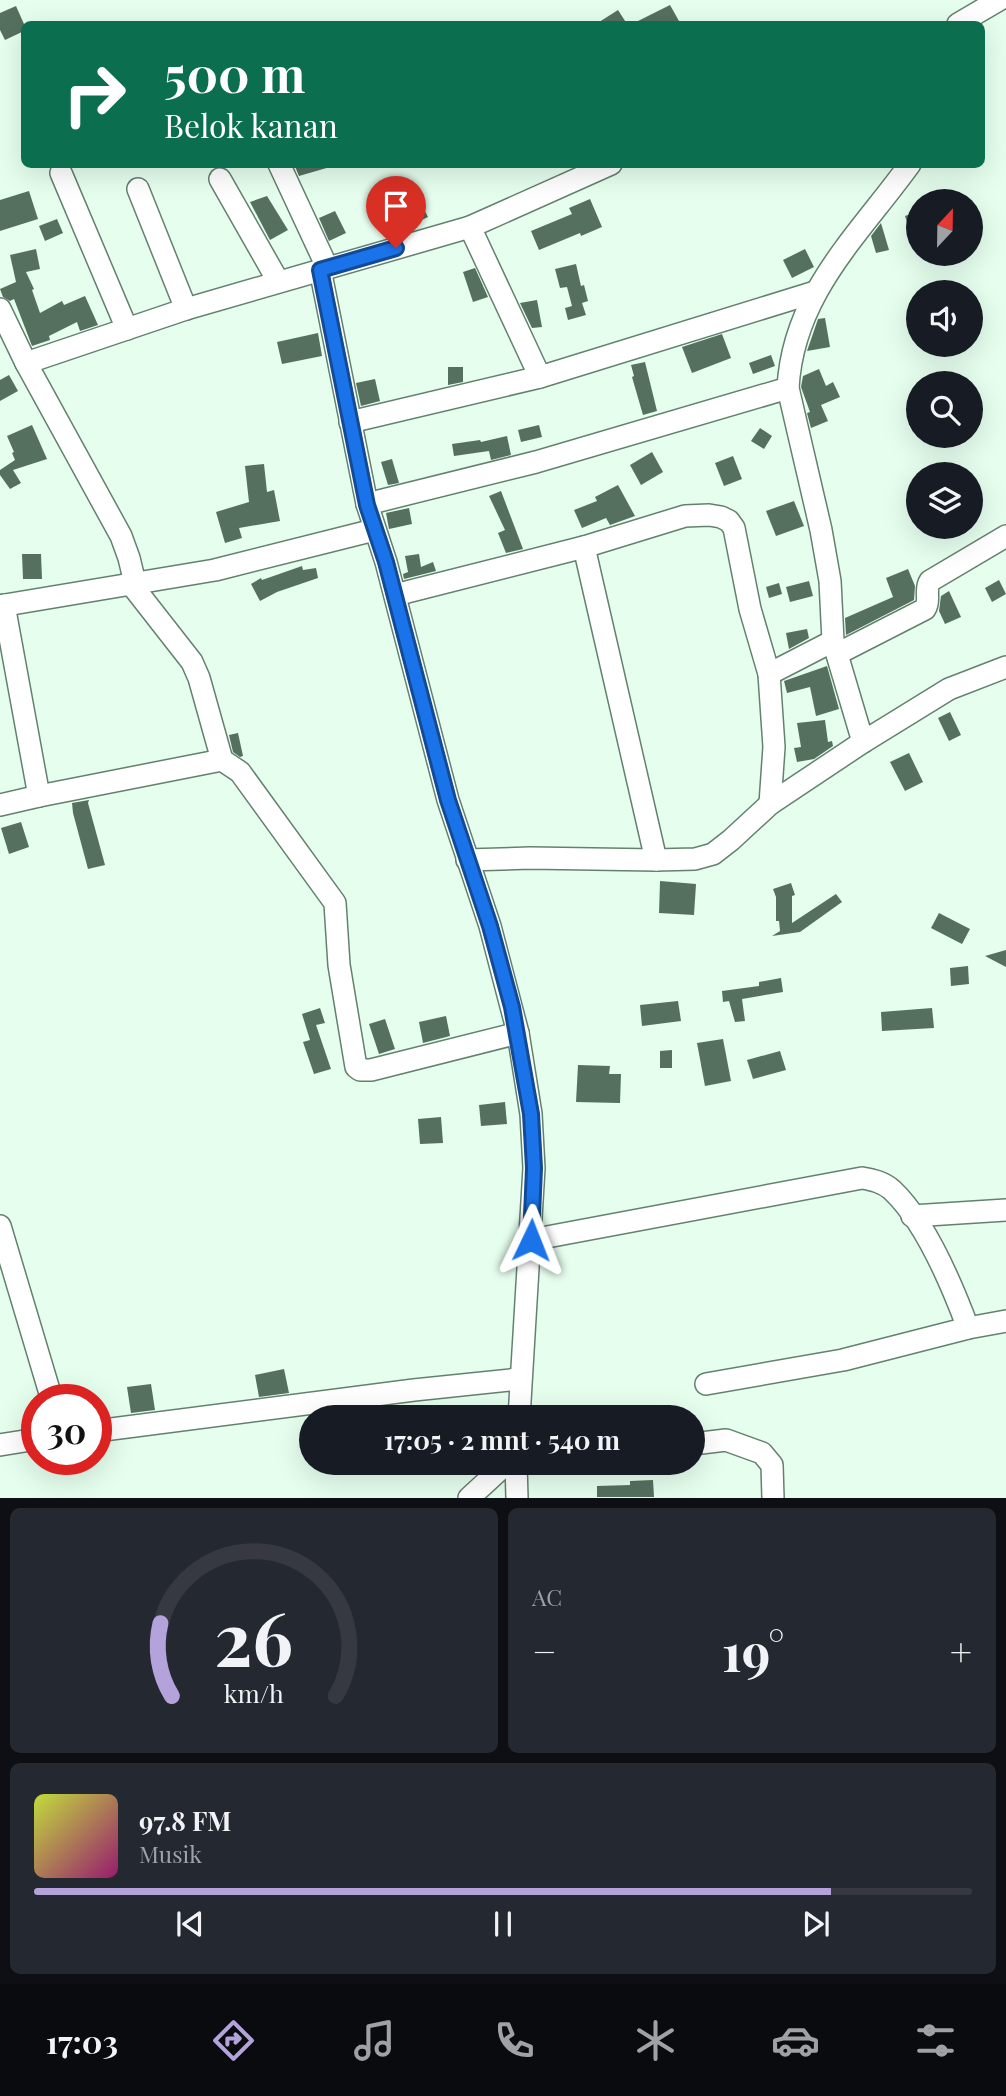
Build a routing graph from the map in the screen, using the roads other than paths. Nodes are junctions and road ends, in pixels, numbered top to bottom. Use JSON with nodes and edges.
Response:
{"nodes":[{"id":1,"x":999,"y":0,"type":"edge"},
{"id":2,"x":963,"y":21,"type":"edge"},
{"id":3,"x":281,"y":168,"type":"edge"},
{"id":4,"x":602,"y":168,"type":"edge"},
{"id":5,"x":907,"y":168,"type":"edge"},
{"id":6,"x":61,"y":173,"type":"dead end"},
{"id":7,"x":220,"y":179,"type":"dead end"},
{"id":8,"x":138,"y":189,"type":"dead end"},
{"id":9,"x":471,"y":227,"type":"junction"},
{"id":10,"x":323,"y":268,"type":"junction"},
{"id":11,"x":278,"y":281,"type":"junction"},
{"id":12,"x":815,"y":292,"type":"junction"},
{"id":13,"x":0,"y":309,"type":"edge"},
{"id":14,"x":187,"y":309,"type":"junction"},
{"id":15,"x":127,"y":329,"type":"junction"},
{"id":16,"x":26,"y":363,"type":"junction"},
{"id":17,"x":540,"y":377,"type":"junction"},
{"id":18,"x":788,"y":388,"type":"junction"},
{"id":19,"x":350,"y":422,"type":"junction"},
{"id":20,"x":367,"y":505,"type":"junction"},
{"id":21,"x":374,"y":530,"type":"junction"},
{"id":22,"x":1006,"y":536,"type":"edge"},
{"id":23,"x":583,"y":547,"type":"junction"},
{"id":24,"x":133,"y":583,"type":"junction"},
{"id":25,"x":395,"y":595,"type":"junction"},
{"id":26,"x":2,"y":606,"type":"edge"},
{"id":27,"x":835,"y":647,"type":"junction"},
{"id":28,"x":1006,"y":667,"type":"edge"},
{"id":29,"x":769,"y":674,"type":"junction"},
{"id":30,"x":863,"y":742,"type":"junction"},
{"id":31,"x":222,"y":760,"type":"junction"},
{"id":32,"x":39,"y":796,"type":"junction"},
{"id":33,"x":770,"y":804,"type":"junction"},
{"id":34,"x":0,"y":805,"type":"edge"},
{"id":35,"x":467,"y":860,"type":"junction"},
{"id":36,"x":656,"y":860,"type":"junction"},
{"id":37,"x":518,"y":1033,"type":"junction"},
{"id":38,"x":1006,"y":1210,"type":"edge"},
{"id":39,"x":912,"y":1216,"type":"junction"},
{"id":40,"x":0,"y":1226,"type":"edge"},
{"id":41,"x":531,"y":1240,"type":"junction"},
{"id":42,"x":1006,"y":1321,"type":"edge"},
{"id":43,"x":968,"y":1328,"type":"junction"},
{"id":44,"x":519,"y":1379,"type":"junction"},
{"id":45,"x":47,"y":1384,"type":"edge"},
{"id":46,"x":706,"y":1384,"type":"dead end"},
{"id":47,"x":519,"y":1405,"type":"edge"},
{"id":48,"x":112,"y":1429,"type":"edge"},
{"id":49,"x":21,"y":1442,"type":"edge"},
{"id":50,"x":705,"y":1443,"type":"edge"},
{"id":51,"x":0,"y":1445,"type":"edge"},
{"id":52,"x":494,"y":1475,"type":"edge"},
{"id":53,"x":516,"y":1475,"type":"edge"},
{"id":54,"x":469,"y":1497,"type":"edge"},
{"id":55,"x":517,"y":1497,"type":"edge"},
{"id":56,"x":772,"y":1497,"type":"edge"}],
"edges":[{"from":1,"to":2,"type":"street"},
{"from":3,"to":10,"type":"street"},
{"from":4,"to":9,"type":"street"},
{"from":5,"to":12,"type":"street"},
{"from":6,"to":15,"type":"street"},
{"from":7,"to":11,"type":"street"},
{"from":8,"to":14,"type":"street"},
{"from":9,"to":10,"type":"street"},
{"from":9,"to":17,"type":"street"},
{"from":10,"to":11,"type":"street"},
{"from":10,"to":19,"type":"street"},
{"from":11,"to":14,"type":"street"},
{"from":12,"to":17,"type":"street"},
{"from":12,"to":18,"type":"street"},
{"from":13,"to":16,"type":"street"},
{"from":14,"to":15,"type":"street"},
{"from":15,"to":16,"type":"street"},
{"from":16,"to":24,"type":"street"},
{"from":17,"to":19,"type":"street"},
{"from":18,"to":20,"type":"street"},
{"from":18,"to":27,"type":"street"},
{"from":19,"to":20,"type":"street"},
{"from":20,"to":21,"type":"street"},
{"from":21,"to":24,"type":"street"},
{"from":21,"to":25,"type":"street"},
{"from":22,"to":27,"type":"street"},
{"from":23,"to":25,"type":"street"},
{"from":23,"to":29,"type":"street"},
{"from":23,"to":36,"type":"street"},
{"from":24,"to":26,"type":"street"},
{"from":24,"to":31,"type":"street"},
{"from":25,"to":35,"type":"street"},
{"from":26,"to":32,"type":"street"},
{"from":27,"to":29,"type":"street"},
{"from":27,"to":30,"type":"street"},
{"from":28,"to":30,"type":"street"},
{"from":29,"to":33,"type":"street"},
{"from":30,"to":33,"type":"street"},
{"from":31,"to":32,"type":"street"},
{"from":31,"to":37,"type":"street"},
{"from":32,"to":34,"type":"street"},
{"from":33,"to":36,"type":"street"},
{"from":35,"to":36,"type":"street"},
{"from":35,"to":37,"type":"street"},
{"from":37,"to":41,"type":"street"},
{"from":38,"to":39,"type":"street"},
{"from":39,"to":41,"type":"street"},
{"from":39,"to":43,"type":"street"},
{"from":40,"to":45,"type":"street"},
{"from":41,"to":44,"type":"street"},
{"from":42,"to":43,"type":"street"},
{"from":43,"to":46,"type":"street"},
{"from":44,"to":47,"type":"street"},
{"from":44,"to":48,"type":"street"},
{"from":49,"to":51,"type":"street"},
{"from":50,"to":56,"type":"street"},
{"from":52,"to":54,"type":"street"},
{"from":53,"to":55,"type":"street"}]}
